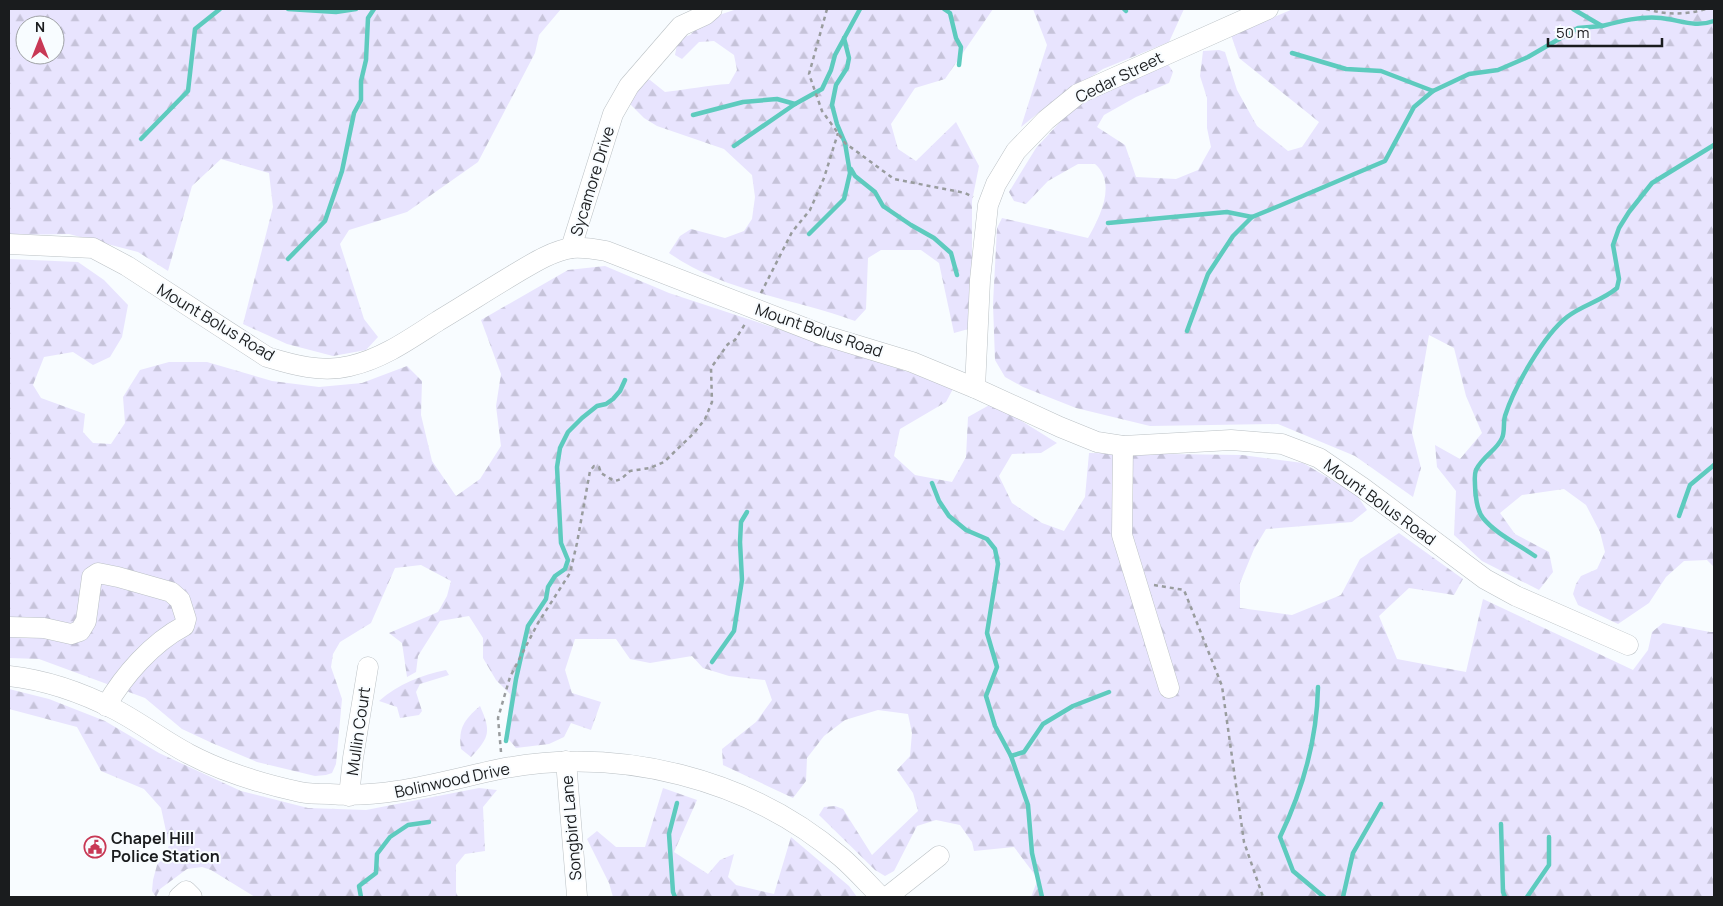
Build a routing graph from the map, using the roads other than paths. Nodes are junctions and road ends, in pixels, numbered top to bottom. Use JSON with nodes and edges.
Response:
{"nodes":[{"id":1,"x":712,"y":9,"type":"edge"},
{"id":2,"x":1268,"y":9,"type":"edge"},
{"id":3,"x":9,"y":244,"type":"edge"},
{"id":4,"x":571,"y":248,"type":"junction"},
{"id":5,"x":976,"y":388,"type":"junction"},
{"id":6,"x":1122,"y":446,"type":"junction"},
{"id":7,"x":9,"y":627,"type":"edge"},
{"id":8,"x":1628,"y":644,"type":"dead end"},
{"id":9,"x":368,"y":667,"type":"dead end"},
{"id":10,"x":9,"y":676,"type":"edge"},
{"id":11,"x":1169,"y":688,"type":"dead end"},
{"id":12,"x":106,"y":706,"type":"junction"},
{"id":13,"x":566,"y":761,"type":"junction"},
{"id":14,"x":349,"y":796,"type":"junction"},
{"id":15,"x":939,"y":856,"type":"dead end"},
{"id":16,"x":577,"y":896,"type":"dead end"},
{"id":17,"x":179,"y":897,"type":"edge"},
{"id":18,"x":192,"y":897,"type":"edge"},
{"id":19,"x":881,"y":897,"type":"edge"},
{"id":20,"x":886,"y":897,"type":"edge"}],
"edges":[{"from":1,"to":4,"type":"street","name":"Sycamore Drive"},
{"from":2,"to":5,"type":"street","name":"Cedar Street"},
{"from":3,"to":4,"type":"street","name":"Mount Bolus Road"},
{"from":4,"to":5,"type":"street","name":"Mount Bolus Road"},
{"from":5,"to":6,"type":"street","name":"Mount Bolus Road"},
{"from":6,"to":8,"type":"street","name":"Mount Bolus Road"},
{"from":6,"to":11,"type":"street"},
{"from":7,"to":12,"type":"street"},
{"from":9,"to":14,"type":"street","name":"Mullin Court"},
{"from":10,"to":12,"type":"street","name":"Bolinwood Drive"},
{"from":12,"to":14,"type":"street","name":"Bolinwood Drive"},
{"from":13,"to":14,"type":"street","name":"Bolinwood Drive"},
{"from":13,"to":16,"type":"street","name":"Songbird Lane"},
{"from":13,"to":19,"type":"street","name":"Bolinwood Drive"},
{"from":15,"to":20,"type":"street"},
{"from":17,"to":18,"type":"street"}]}
